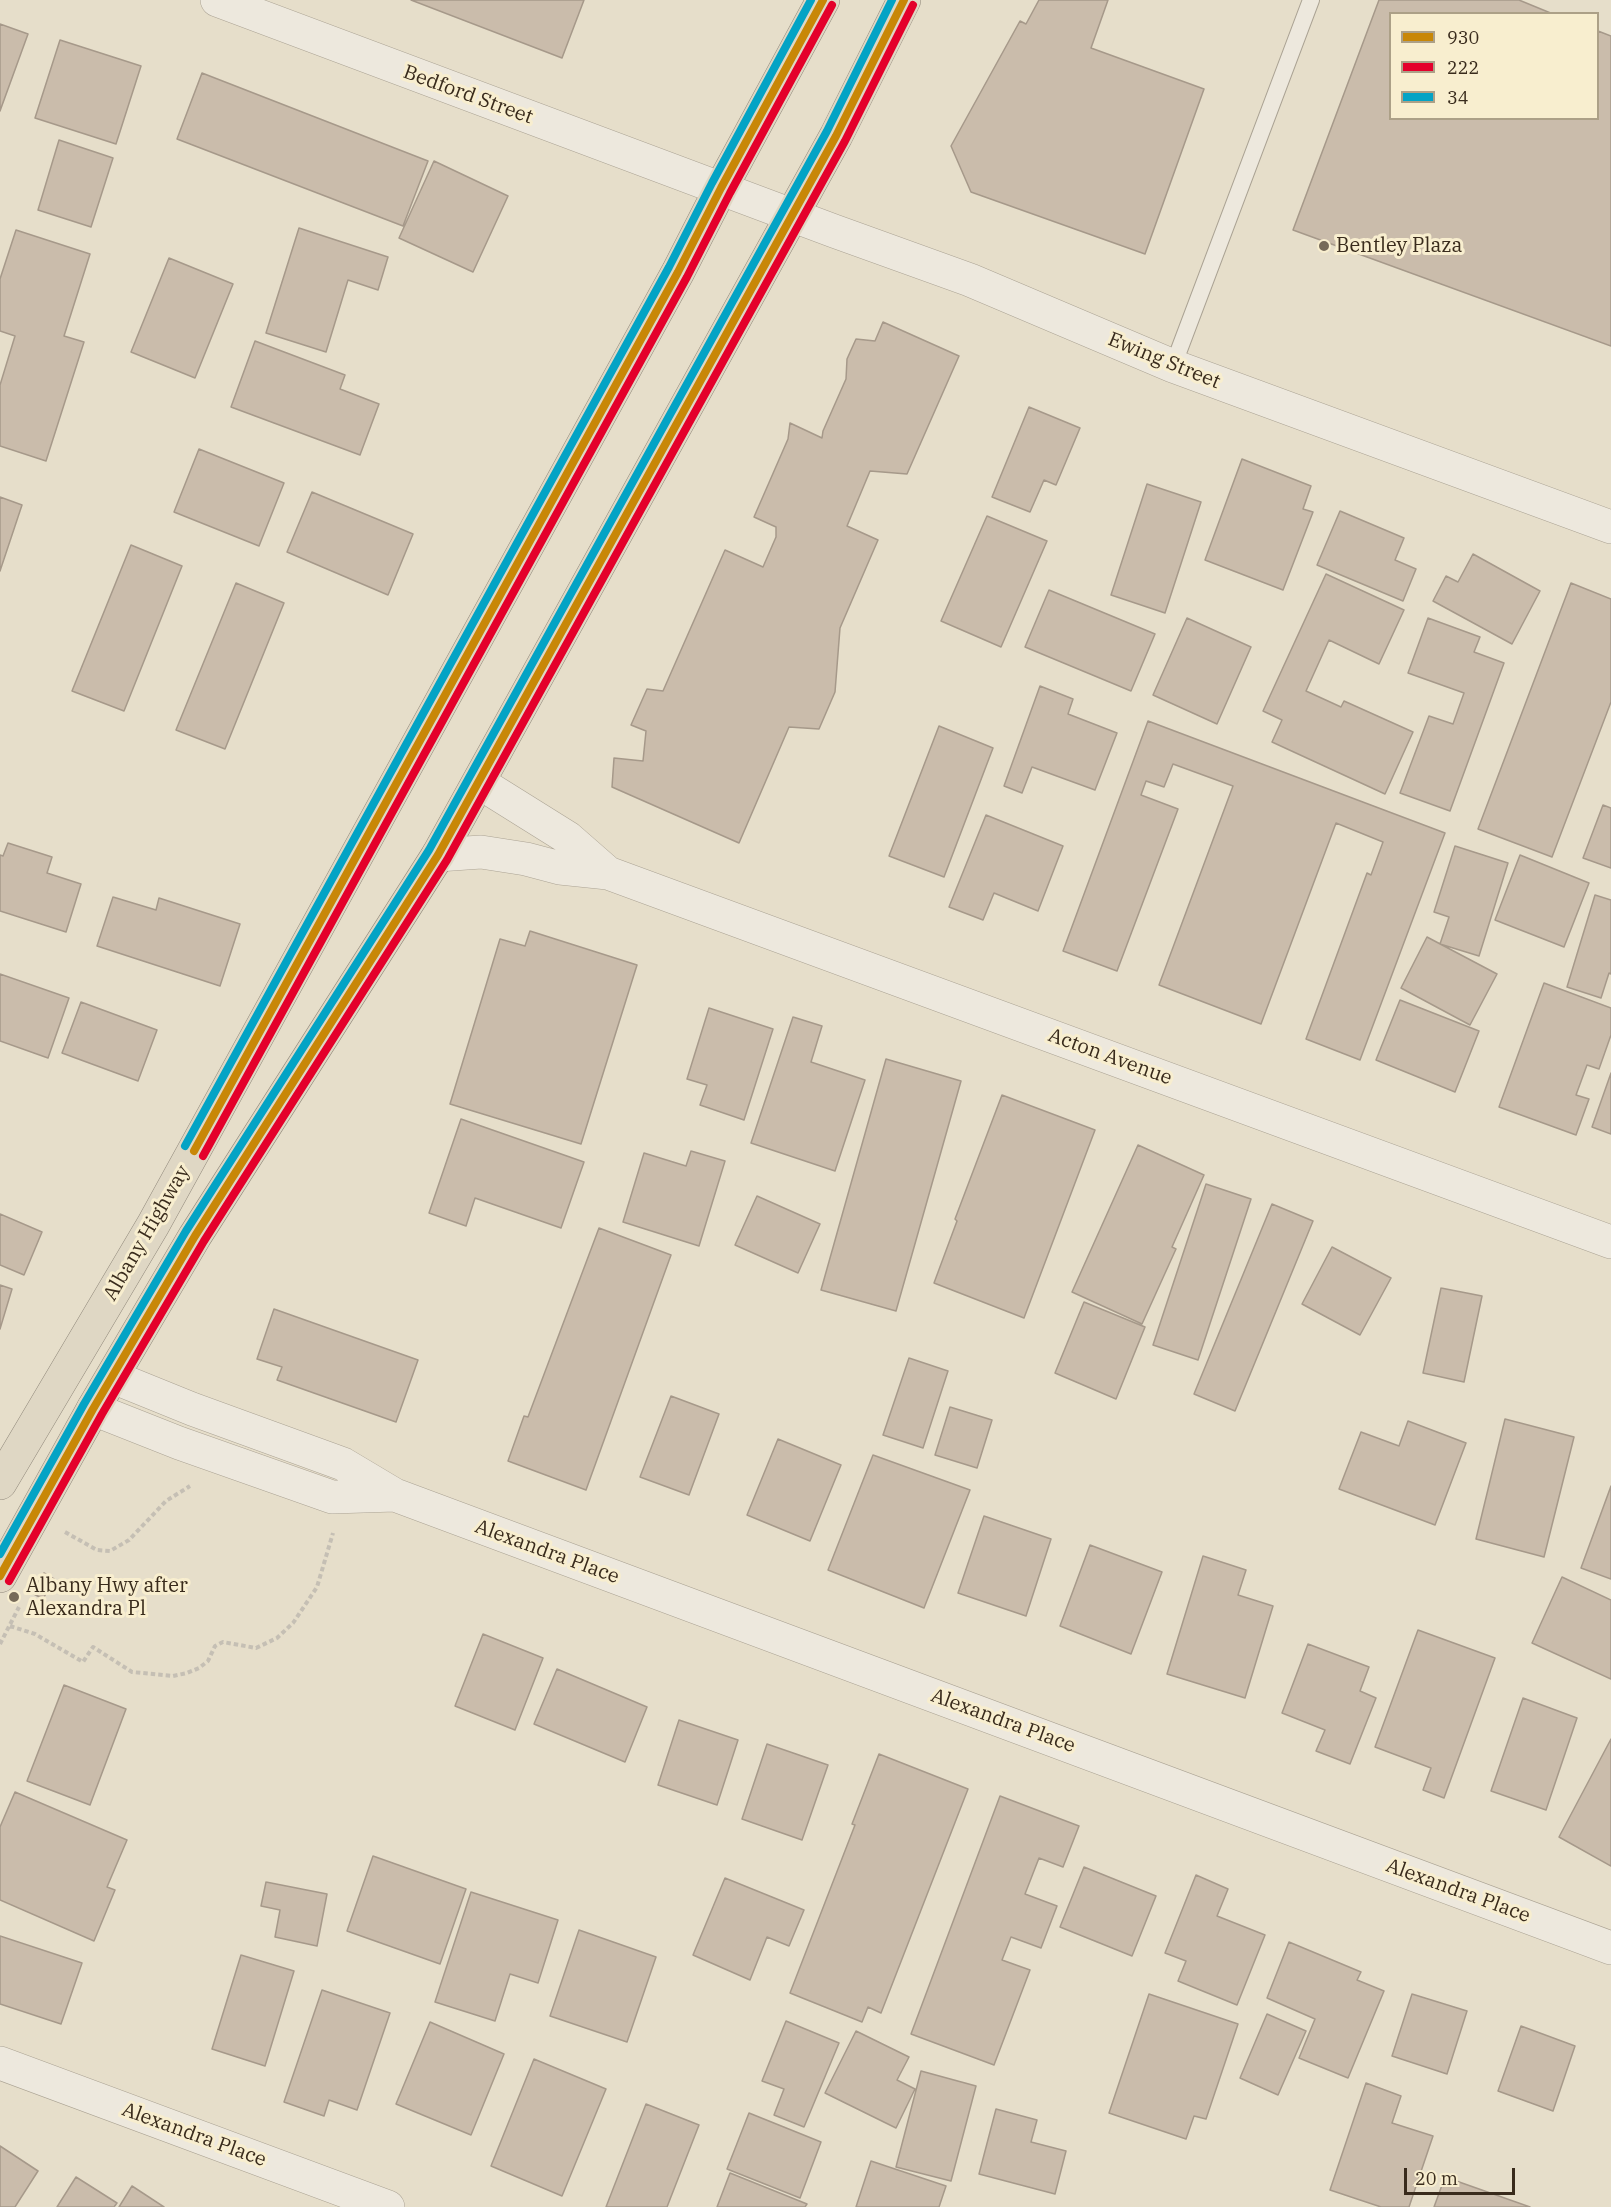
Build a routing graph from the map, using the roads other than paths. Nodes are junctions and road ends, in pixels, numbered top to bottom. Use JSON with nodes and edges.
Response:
{"nodes":[{"id":1,"x":217,"y":0,"type":"edge"},
{"id":2,"x":823,"y":0,"type":"edge"},
{"id":3,"x":904,"y":0,"type":"edge"},
{"id":4,"x":1311,"y":0,"type":"edge"},
{"id":5,"x":721,"y":188,"type":"junction"},
{"id":6,"x":793,"y":216,"type":"junction"},
{"id":7,"x":1173,"y":366,"type":"junction"},
{"id":8,"x":1611,"y":527,"type":"edge"},
{"id":9,"x":480,"y":783,"type":"junction"},
{"id":10,"x":438,"y":855,"type":"junction"},
{"id":11,"x":608,"y":873,"type":"junction"},
{"id":12,"x":1611,"y":1242,"type":"edge"},
{"id":13,"x":113,"y":1377,"type":"junction"},
{"id":14,"x":93,"y":1409,"type":"junction"},
{"id":15,"x":0,"y":1483,"type":"edge"},
{"id":16,"x":395,"y":1495,"type":"junction"},
{"id":17,"x":12,"y":1587,"type":"edge"},
{"id":18,"x":1611,"y":1948,"type":"edge"},
{"id":19,"x":0,"y":2063,"type":"edge"},
{"id":20,"x":388,"y":2207,"type":"edge"}],
"edges":[{"from":1,"to":5,"type":"street","name":"Bedford Street"},
{"from":2,"to":5,"type":"highway","name":"Albany Highway"},
{"from":3,"to":6,"type":"highway"},
{"from":4,"to":7,"type":"lane"},
{"from":5,"to":6,"type":"street","name":"Ewing Street"},
{"from":5,"to":15,"type":"highway","name":"Albany Highway"},
{"from":6,"to":7,"type":"street","name":"Ewing Street"},
{"from":6,"to":9,"type":"highway"},
{"from":7,"to":8,"type":"street","name":"Ewing Street"},
{"from":9,"to":10,"type":"highway"},
{"from":9,"to":11,"type":"street","name":"Acton Avenue"},
{"from":10,"to":11,"type":"street","name":"Acton Avenue"},
{"from":10,"to":13,"type":"highway"},
{"from":11,"to":12,"type":"street","name":"Acton Avenue"},
{"from":13,"to":14,"type":"highway"},
{"from":13,"to":16,"type":"street","name":"Alexandra Place"},
{"from":14,"to":16,"type":"street","name":"Alexandra Place"},
{"from":14,"to":17,"type":"highway"},
{"from":16,"to":18,"type":"street","name":"Alexandra Place"},
{"from":19,"to":20,"type":"street","name":"Alexandra Place"}]}
